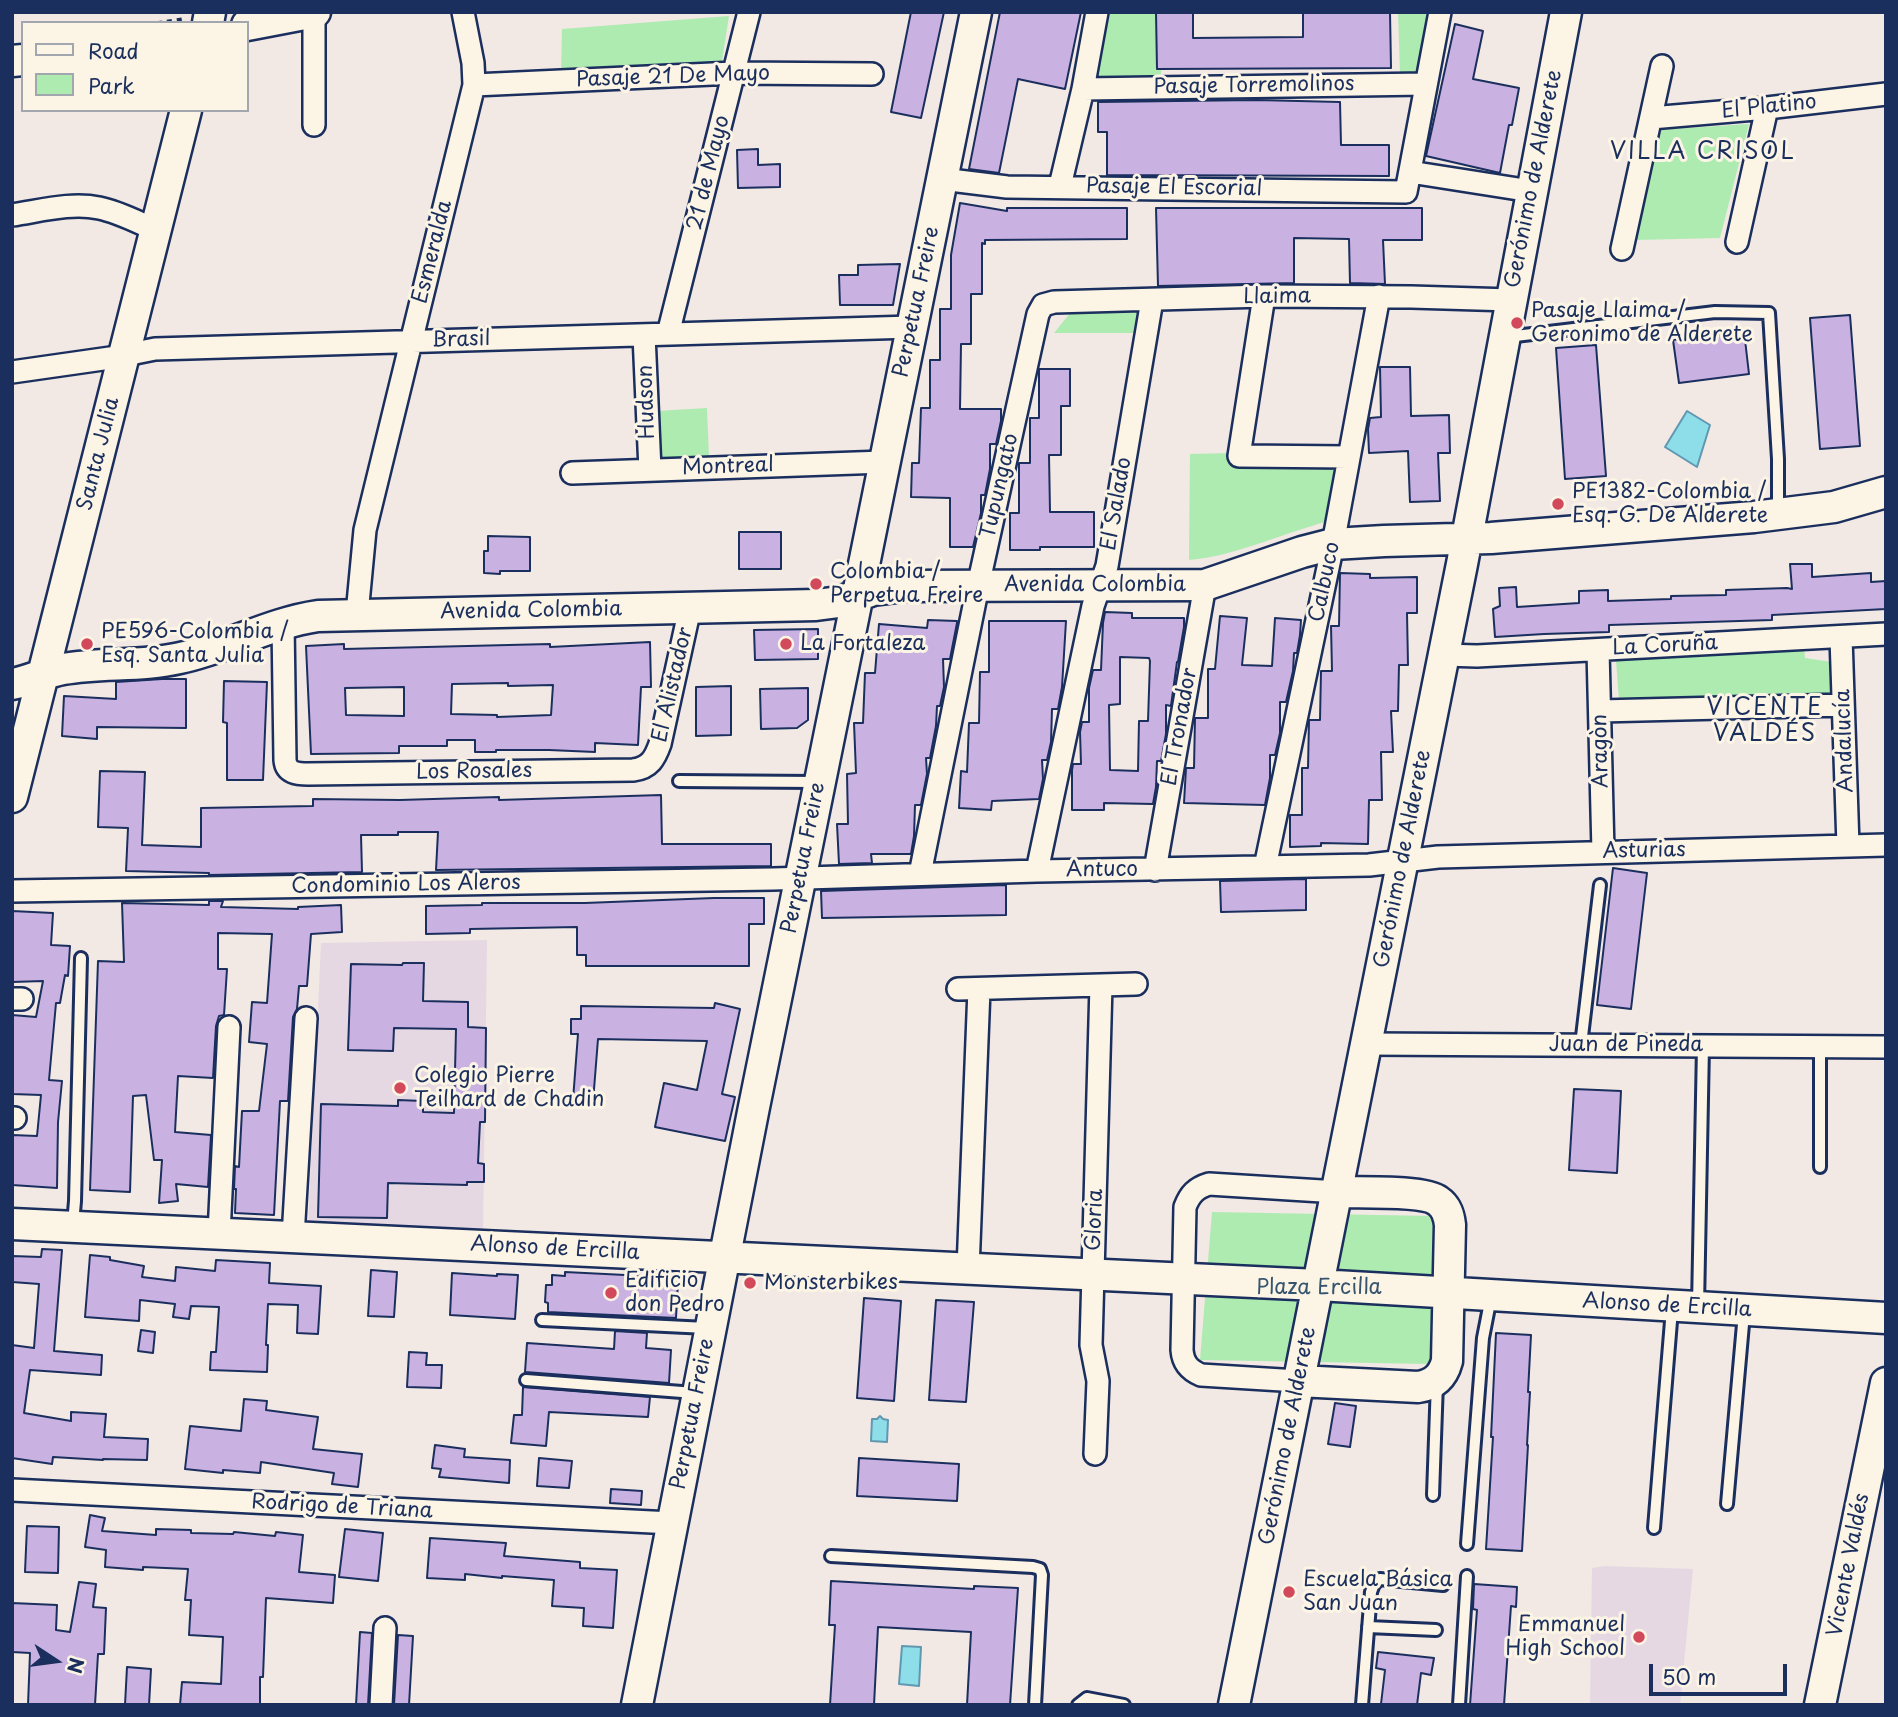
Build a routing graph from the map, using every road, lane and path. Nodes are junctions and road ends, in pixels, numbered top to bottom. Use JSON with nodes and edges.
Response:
{"nodes":[{"id":1,"x":314,"y":12,"type":"edge"},
{"id":2,"x":463,"y":12,"type":"edge"},
{"id":3,"x":749,"y":12,"type":"edge"},
{"id":4,"x":976,"y":12,"type":"edge"},
{"id":5,"x":1097,"y":12,"type":"edge"},
{"id":6,"x":1440,"y":12,"type":"edge"},
{"id":7,"x":1566,"y":12,"type":"edge"},
{"id":8,"x":248,"y":25,"type":"edge"},
{"id":9,"x":1662,"y":66,"type":"dead end"},
{"id":10,"x":734,"y":73,"type":"junction"},
{"id":11,"x":872,"y":74,"type":"dead end"},
{"id":12,"x":1426,"y":84,"type":"junction"},
{"id":13,"x":474,"y":85,"type":"junction"},
{"id":14,"x":1083,"y":89,"type":"junction"},
{"id":15,"x":1886,"y":94,"type":"edge"},
{"id":16,"x":1767,"y":108,"type":"junction"},
{"id":17,"x":186,"y":112,"type":"edge"},
{"id":18,"x":1651,"y":118,"type":"junction"},
{"id":19,"x":314,"y":125,"type":"dead end"},
{"id":20,"x":942,"y":179,"type":"junction"},
{"id":21,"x":1408,"y":182,"type":"junction"},
{"id":22,"x":1060,"y":186,"type":"junction"},
{"id":23,"x":1531,"y":191,"type":"junction"},
{"id":24,"x":12,"y":215,"type":"edge"},
{"id":25,"x":156,"y":230,"type":"junction"},
{"id":26,"x":1737,"y":242,"type":"dead end"},
{"id":27,"x":1622,"y":249,"type":"dead end"},
{"id":28,"x":1264,"y":296,"type":"junction"},
{"id":29,"x":1379,"y":296,"type":"junction"},
{"id":30,"x":1152,"y":300,"type":"junction"},
{"id":31,"x":1511,"y":300,"type":"junction"},
{"id":32,"x":1043,"y":305,"type":"joint"},
{"id":33,"x":912,"y":327,"type":"junction"},
{"id":34,"x":668,"y":334,"type":"junction"},
{"id":35,"x":644,"y":335,"type":"junction"},
{"id":36,"x":1504,"y":337,"type":"junction"},
{"id":37,"x":411,"y":342,"type":"junction"},
{"id":38,"x":124,"y":355,"type":"junction"},
{"id":39,"x":12,"y":372,"type":"edge"},
{"id":40,"x":1349,"y":457,"type":"junction"},
{"id":41,"x":884,"y":462,"type":"junction"},
{"id":42,"x":650,"y":470,"type":"junction"},
{"id":43,"x":572,"y":472,"type":"dead end"},
{"id":44,"x":1886,"y":492,"type":"edge"},
{"id":45,"x":1778,"y":514,"type":"junction"},
{"id":46,"x":1466,"y":539,"type":"junction"},
{"id":47,"x":1333,"y":544,"type":"junction"},
{"id":48,"x":1100,"y":585,"type":"junction"},
{"id":49,"x":1205,"y":585,"type":"junction"},
{"id":50,"x":978,"y":586,"type":"junction"},
{"id":51,"x":856,"y":596,"type":"junction"},
{"id":52,"x":690,"y":608,"type":"junction"},
{"id":53,"x":356,"y":614,"type":"junction"},
{"id":54,"x":283,"y":623,"type":"junction"},
{"id":55,"x":1886,"y":634,"type":"edge"},
{"id":56,"x":1841,"y":637,"type":"junction"},
{"id":57,"x":1598,"y":650,"type":"junction"},
{"id":58,"x":1444,"y":654,"type":"junction"},
{"id":59,"x":45,"y":674,"type":"junction"},
{"id":60,"x":12,"y":684,"type":"edge"},
{"id":61,"x":1843,"y":705,"type":"junction"},
{"id":62,"x":1600,"y":711,"type":"junction"},
{"id":63,"x":652,"y":761,"type":"joint"},
{"id":64,"x":678,"y":781,"type":"dead end"},
{"id":65,"x":819,"y":782,"type":"junction"},
{"id":66,"x":12,"y":797,"type":"edge"},
{"id":67,"x":1886,"y":845,"type":"edge"},
{"id":68,"x":1848,"y":846,"type":"junction"},
{"id":69,"x":1603,"y":852,"type":"junction"},
{"id":70,"x":1403,"y":860,"type":"junction"},
{"id":71,"x":1265,"y":867,"type":"junction"},
{"id":72,"x":1154,"y":870,"type":"junction"},
{"id":73,"x":1037,"y":871,"type":"junction"},
{"id":74,"x":920,"y":874,"type":"junction"},
{"id":75,"x":800,"y":878,"type":"junction"},
{"id":76,"x":1600,"y":885,"type":"dead end"},
{"id":77,"x":12,"y":891,"type":"edge"},
{"id":78,"x":81,"y":958,"type":"dead end"},
{"id":79,"x":1136,"y":984,"type":"dead end"},
{"id":80,"x":1101,"y":985,"type":"junction"},
{"id":81,"x":306,"y":1018,"type":"dead end"},
{"id":82,"x":229,"y":1027,"type":"dead end"},
{"id":83,"x":1367,"y":1044,"type":"junction"},
{"id":84,"x":1581,"y":1045,"type":"junction"},
{"id":85,"x":1703,"y":1046,"type":"junction"},
{"id":86,"x":1820,"y":1047,"type":"junction"},
{"id":87,"x":1886,"y":1047,"type":"edge"},
{"id":88,"x":1820,"y":1167,"type":"dead end"},
{"id":89,"x":1338,"y":1192,"type":"junction"},
{"id":90,"x":12,"y":1224,"type":"edge"},
{"id":91,"x":72,"y":1227,"type":"junction"},
{"id":92,"x":219,"y":1234,"type":"junction"},
{"id":93,"x":293,"y":1237,"type":"junction"},
{"id":94,"x":724,"y":1258,"type":"junction"},
{"id":95,"x":968,"y":1269,"type":"junction"},
{"id":96,"x":1093,"y":1275,"type":"junction"},
{"id":97,"x":1183,"y":1279,"type":"junction"},
{"id":98,"x":1318,"y":1285,"type":"junction"},
{"id":99,"x":1448,"y":1293,"type":"junction"},
{"id":100,"x":1491,"y":1295,"type":"junction"},
{"id":101,"x":1685,"y":1307,"type":"junction"},
{"id":102,"x":1744,"y":1311,"type":"junction"},
{"id":103,"x":1886,"y":1318,"type":"edge"},
{"id":104,"x":541,"y":1320,"type":"dead end"},
{"id":105,"x":710,"y":1329,"type":"junction"},
{"id":106,"x":526,"y":1380,"type":"dead end"},
{"id":107,"x":1437,"y":1380,"type":"junction"},
{"id":108,"x":1298,"y":1381,"type":"junction"},
{"id":109,"x":1886,"y":1383,"type":"edge"},
{"id":110,"x":697,"y":1393,"type":"junction"},
{"id":111,"x":1095,"y":1454,"type":"dead end"},
{"id":112,"x":12,"y":1490,"type":"edge"},
{"id":113,"x":1433,"y":1495,"type":"dead end"},
{"id":114,"x":1727,"y":1504,"type":"dead end"},
{"id":115,"x":672,"y":1523,"type":"junction"},
{"id":116,"x":1654,"y":1528,"type":"dead end"},
{"id":117,"x":1467,"y":1545,"type":"dead end"},
{"id":118,"x":831,"y":1556,"type":"dead end"},
{"id":119,"x":1467,"y":1576,"type":"dead end"},
{"id":120,"x":1443,"y":1585,"type":"dead end"},
{"id":121,"x":1368,"y":1627,"type":"junction"},
{"id":122,"x":385,"y":1628,"type":"dead end"},
{"id":123,"x":1436,"y":1630,"type":"dead end"},
{"id":124,"x":381,"y":1705,"type":"edge"},
{"id":125,"x":637,"y":1705,"type":"edge"},
{"id":126,"x":1035,"y":1705,"type":"edge"},
{"id":127,"x":1078,"y":1705,"type":"edge"},
{"id":128,"x":1124,"y":1705,"type":"edge"},
{"id":129,"x":1234,"y":1705,"type":"edge"},
{"id":130,"x":1362,"y":1705,"type":"edge"},
{"id":131,"x":1459,"y":1705,"type":"edge"},
{"id":132,"x":1820,"y":1705,"type":"edge"}],
"edges":[{"from":1,"to":8,"type":"street"},
{"from":1,"to":19,"type":"street"},
{"from":2,"to":13,"type":"street","name":"Esmeralda"},
{"from":3,"to":10,"type":"street","name":"21 de Mayo"},
{"from":4,"to":20,"type":"street","name":"Perpetua Freire"},
{"from":5,"to":14,"type":"street"},
{"from":6,"to":12,"type":"street"},
{"from":7,"to":23,"type":"street","name":"Gerónimo de Alderete"},
{"from":9,"to":18,"type":"street"},
{"from":10,"to":11,"type":"street","name":"Pasaje 21 De Mayo"},
{"from":10,"to":13,"type":"street","name":"Pasaje 21 De Mayo"},
{"from":10,"to":34,"type":"street","name":"21 de Mayo"},
{"from":12,"to":14,"type":"street","name":"Pasaje Torremolinos"},
{"from":12,"to":21,"type":"street"},
{"from":13,"to":37,"type":"street","name":"Esmeralda"},
{"from":14,"to":22,"type":"street"},
{"from":15,"to":16,"type":"street","name":"El Platino"},
{"from":16,"to":18,"type":"street","name":"El Platino"},
{"from":16,"to":26,"type":"street"},
{"from":17,"to":25,"type":"street","name":"Santa Julia"},
{"from":18,"to":27,"type":"street"},
{"from":20,"to":22,"type":"street","name":"Pasaje El Escorial"},
{"from":20,"to":33,"type":"street","name":"Perpetua Freire"},
{"from":21,"to":22,"type":"street","name":"Pasaje El Escorial"},
{"from":21,"to":23,"type":"street","name":"Pasaje El Escorial"},
{"from":23,"to":31,"type":"street","name":"Gerónimo de Alderete"},
{"from":24,"to":25,"type":"street"},
{"from":25,"to":38,"type":"street","name":"Santa Julia"},
{"from":28,"to":29,"type":"street","name":"Llaima"},
{"from":28,"to":30,"type":"street","name":"Llaima"},
{"from":28,"to":40,"type":"street"},
{"from":29,"to":31,"type":"street","name":"Llaima"},
{"from":29,"to":40,"type":"street","name":"Calbuco"},
{"from":30,"to":32,"type":"street","name":"Llaima"},
{"from":30,"to":48,"type":"street","name":"El Salado"},
{"from":31,"to":36,"type":"street","name":"Gerónimo de Alderete"},
{"from":32,"to":50,"type":"street","name":"Tupungato"},
{"from":33,"to":34,"type":"street","name":"Brasil"},
{"from":33,"to":41,"type":"street","name":"Perpetua Freire"},
{"from":34,"to":35,"type":"street","name":"Brasil"},
{"from":35,"to":37,"type":"street","name":"Brasil"},
{"from":35,"to":42,"type":"street","name":"Hudson"},
{"from":36,"to":45,"type":"lane"},
{"from":36,"to":46,"type":"street","name":"Gerónimo de Alderete"},
{"from":37,"to":38,"type":"street","name":"Brasil"},
{"from":37,"to":53,"type":"street","name":"Esmeralda"},
{"from":38,"to":39,"type":"street","name":"Brasil"},
{"from":38,"to":59,"type":"street","name":"Santa Julia"},
{"from":40,"to":47,"type":"street","name":"Calbuco"},
{"from":41,"to":42,"type":"street","name":"Montreal"},
{"from":41,"to":51,"type":"street","name":"Perpetua Freire"},
{"from":42,"to":43,"type":"street","name":"Montreal"},
{"from":44,"to":45,"type":"street","name":"Avenida Colombia"},
{"from":45,"to":46,"type":"street","name":"Avenida Colombia"},
{"from":46,"to":47,"type":"street","name":"Avenida Colombia"},
{"from":46,"to":58,"type":"street","name":"Gerónimo de Alderete"},
{"from":47,"to":49,"type":"street","name":"Avenida Colombia"},
{"from":47,"to":71,"type":"street","name":"Calbuco"},
{"from":48,"to":49,"type":"street","name":"Avenida Colombia"},
{"from":48,"to":50,"type":"street","name":"Avenida Colombia"},
{"from":48,"to":73,"type":"street","name":"El Salado"},
{"from":49,"to":72,"type":"street","name":"El Tronador"},
{"from":50,"to":51,"type":"street","name":"Avenida Colombia"},
{"from":50,"to":74,"type":"street","name":"Tupungato"},
{"from":51,"to":52,"type":"street","name":"Avenida Colombia"},
{"from":51,"to":65,"type":"street","name":"Perpetua Freire"},
{"from":52,"to":53,"type":"street","name":"Avenida Colombia"},
{"from":52,"to":63,"type":"street","name":"El Alistador"},
{"from":53,"to":54,"type":"street","name":"Avenida Colombia"},
{"from":54,"to":59,"type":"street","name":"Avenida Colombia"},
{"from":54,"to":63,"type":"street","name":"Los Rosales"},
{"from":55,"to":56,"type":"street","name":"La Coruña"},
{"from":56,"to":57,"type":"street","name":"La Coruña"},
{"from":56,"to":61,"type":"street","name":"Andalucía"},
{"from":57,"to":58,"type":"street","name":"La Coruña"},
{"from":57,"to":62,"type":"street","name":"Aragòn"},
{"from":58,"to":70,"type":"street","name":"Gerónimo de Alderete"},
{"from":59,"to":60,"type":"street","name":"Avenida Colombia"},
{"from":59,"to":66,"type":"street","name":"Santa Julia"},
{"from":61,"to":62,"type":"street"},
{"from":61,"to":68,"type":"street","name":"Andalucía"},
{"from":62,"to":69,"type":"street","name":"Aragòn"},
{"from":64,"to":65,"type":"lane"},
{"from":65,"to":75,"type":"street","name":"Perpetua Freire"},
{"from":67,"to":68,"type":"street","name":"Asturias"},
{"from":68,"to":69,"type":"street","name":"Asturias"},
{"from":69,"to":70,"type":"street","name":"Asturias"},
{"from":70,"to":71,"type":"street","name":"Antuco"},
{"from":70,"to":83,"type":"street","name":"Gerónimo de Alderete"},
{"from":71,"to":72,"type":"street","name":"Antuco"},
{"from":72,"to":73,"type":"street","name":"Antuco"},
{"from":73,"to":74,"type":"street","name":"Antuco"},
{"from":74,"to":75,"type":"street","name":"Antuco"},
{"from":75,"to":77,"type":"street","name":"Condominio Los Aleros"},
{"from":75,"to":94,"type":"street","name":"Perpetua Freire"},
{"from":76,"to":84,"type":"lane"},
{"from":78,"to":91,"type":"lane"},
{"from":79,"to":80,"type":"street"},
{"from":80,"to":95,"type":"street"},
{"from":80,"to":96,"type":"street","name":"Gloria"},
{"from":81,"to":93,"type":"street"},
{"from":82,"to":92,"type":"street"},
{"from":83,"to":84,"type":"street","name":"Juan de Pineda"},
{"from":83,"to":89,"type":"street","name":"Gerónimo de Alderete"},
{"from":84,"to":85,"type":"street","name":"Juan de Pineda"},
{"from":85,"to":86,"type":"street","name":"Juan de Pineda"},
{"from":85,"to":101,"type":"lane"},
{"from":86,"to":87,"type":"street","name":"Juan de Pineda"},
{"from":86,"to":88,"type":"lane"},
{"from":89,"to":97,"type":"street"},
{"from":89,"to":98,"type":"street","name":"Gerónimo de Alderete"},
{"from":89,"to":99,"type":"street"},
{"from":90,"to":91,"type":"street","name":"Alonso de Ercilla"},
{"from":91,"to":92,"type":"street","name":"Alonso de Ercilla"},
{"from":92,"to":93,"type":"street","name":"Alonso de Ercilla"},
{"from":93,"to":94,"type":"street","name":"Alonso de Ercilla"},
{"from":94,"to":95,"type":"street","name":"Alonso de Ercilla"},
{"from":94,"to":105,"type":"street","name":"Perpetua Freire"},
{"from":95,"to":96,"type":"street","name":"Alonso de Ercilla"},
{"from":96,"to":97,"type":"street","name":"Alonso de Ercilla"},
{"from":96,"to":111,"type":"street","name":"Gloria"},
{"from":97,"to":98,"type":"street","name":"Alonso de Ercilla"},
{"from":97,"to":108,"type":"street"},
{"from":98,"to":99,"type":"street","name":"Alonso de Ercilla"},
{"from":98,"to":108,"type":"street","name":"Gerónimo de Alderete"},
{"from":99,"to":100,"type":"street","name":"Alonso de Ercilla"},
{"from":99,"to":107,"type":"street"},
{"from":100,"to":101,"type":"street","name":"Alonso de Ercilla"},
{"from":100,"to":117,"type":"lane"},
{"from":101,"to":102,"type":"street","name":"Alonso de Ercilla"},
{"from":101,"to":116,"type":"lane"},
{"from":102,"to":103,"type":"street","name":"Alonso de Ercilla"},
{"from":102,"to":114,"type":"lane"},
{"from":104,"to":105,"type":"lane"},
{"from":105,"to":110,"type":"street","name":"Perpetua Freire"},
{"from":106,"to":110,"type":"lane"},
{"from":107,"to":108,"type":"street"},
{"from":107,"to":113,"type":"lane"},
{"from":108,"to":129,"type":"street","name":"Gerónimo de Alderete"},
{"from":109,"to":132,"type":"street","name":"Vicente Valdés"},
{"from":110,"to":115,"type":"street","name":"Perpetua Freire"},
{"from":112,"to":115,"type":"street","name":"Rodrigo de Triana"},
{"from":115,"to":125,"type":"street","name":"Perpetua Freire"},
{"from":118,"to":126,"type":"lane"},
{"from":119,"to":131,"type":"lane"},
{"from":120,"to":121,"type":"lane"},
{"from":121,"to":123,"type":"lane"},
{"from":121,"to":130,"type":"lane"},
{"from":122,"to":124,"type":"street"},
{"from":127,"to":128,"type":"lane"}]}
